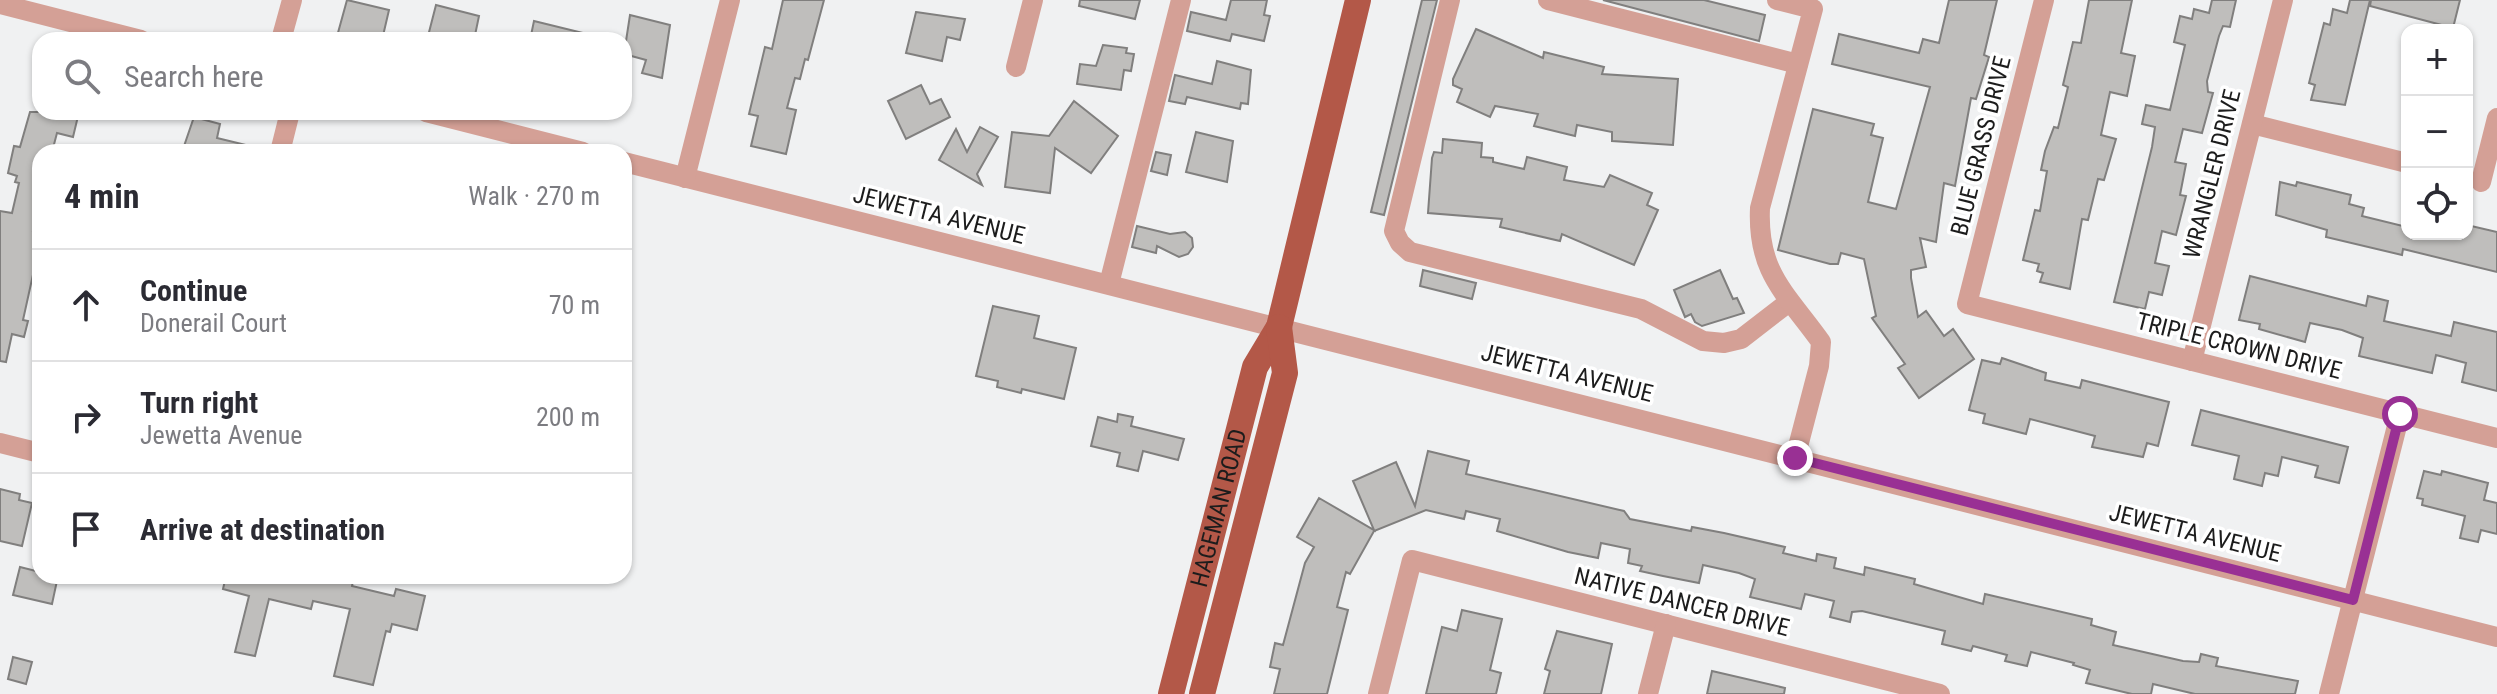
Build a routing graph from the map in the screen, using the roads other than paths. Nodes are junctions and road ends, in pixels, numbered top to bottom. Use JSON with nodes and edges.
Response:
{"nodes":[{"id":1,"x":292,"y":0,"type":"edge"},
{"id":2,"x":730,"y":0,"type":"edge"},
{"id":3,"x":1033,"y":0,"type":"edge"},
{"id":4,"x":1181,"y":0,"type":"edge"},
{"id":5,"x":1358,"y":0,"type":"edge"},
{"id":6,"x":1450,"y":0,"type":"edge"},
{"id":7,"x":1548,"y":0,"type":"edge"},
{"id":8,"x":1777,"y":0,"type":"edge"},
{"id":9,"x":2044,"y":0,"type":"edge"},
{"id":10,"x":2283,"y":0,"type":"edge"},
{"id":11,"x":0,"y":4,"type":"edge"},
{"id":12,"x":110,"y":32,"type":"edge"},
{"id":13,"x":283,"y":32,"type":"edge"},
{"id":14,"x":1798,"y":64,"type":"junction"},
{"id":15,"x":1016,"y":67,"type":"dead end"},
{"id":16,"x":2497,"y":118,"type":"edge"},
{"id":17,"x":288,"y":120,"type":"edge"},
{"id":18,"x":457,"y":120,"type":"edge"},
{"id":19,"x":2252,"y":124,"type":"junction"},
{"id":20,"x":282,"y":144,"type":"edge"},
{"id":21,"x":552,"y":144,"type":"edge"},
{"id":22,"x":2401,"y":161,"type":"edge"},
{"id":23,"x":632,"y":164,"type":"edge"},
{"id":24,"x":685,"y":178,"type":"junction"},
{"id":25,"x":2482,"y":182,"type":"edge"},
{"id":26,"x":1109,"y":284,"type":"junction"},
{"id":27,"x":1789,"y":302,"type":"junction"},
{"id":28,"x":1967,"y":304,"type":"joint"},
{"id":29,"x":1279,"y":327,"type":"junction"},
{"id":30,"x":2192,"y":361,"type":"junction"},
{"id":31,"x":2400,"y":414,"type":"junction"},
{"id":32,"x":2497,"y":438,"type":"edge"},
{"id":33,"x":0,"y":443,"type":"edge"},
{"id":34,"x":32,"y":451,"type":"edge"},
{"id":35,"x":1795,"y":458,"type":"junction"},
{"id":36,"x":2353,"y":600,"type":"junction"},
{"id":37,"x":1666,"y":624,"type":"junction"},
{"id":38,"x":2497,"y":637,"type":"edge"},
{"id":39,"x":1929,"y":693,"type":"edge"},
{"id":40,"x":1171,"y":694,"type":"edge"},
{"id":41,"x":1202,"y":694,"type":"edge"},
{"id":42,"x":1378,"y":694,"type":"edge"},
{"id":43,"x":1648,"y":694,"type":"edge"},
{"id":44,"x":2329,"y":694,"type":"edge"}],
"edges":[{"from":1,"to":13,"type":"street"},
{"from":2,"to":24,"type":"street"},
{"from":3,"to":15,"type":"street"},
{"from":4,"to":26,"type":"street"},
{"from":5,"to":29,"type":"main road","name":"HAGEMAN ROAD"},
{"from":6,"to":27,"type":"street"},
{"from":7,"to":14,"type":"street"},
{"from":8,"to":14,"type":"street"},
{"from":9,"to":28,"type":"street","name":"BLUE GRASS DRIVE"},
{"from":10,"to":19,"type":"street","name":"WRANGLER DRIVE"},
{"from":11,"to":12,"type":"street"},
{"from":14,"to":27,"type":"street"},
{"from":16,"to":25,"type":"street"},
{"from":17,"to":20,"type":"street"},
{"from":18,"to":21,"type":"street"},
{"from":19,"to":22,"type":"street"},
{"from":19,"to":30,"type":"street","name":"WRANGLER DRIVE"},
{"from":23,"to":24,"type":"street","name":"JEWETTA AVENUE"},
{"from":24,"to":26,"type":"street","name":"JEWETTA AVENUE"},
{"from":26,"to":29,"type":"street","name":"JEWETTA AVENUE"},
{"from":27,"to":35,"type":"street"},
{"from":28,"to":30,"type":"street","name":"TRIPLE CROWN DRIVE"},
{"from":29,"to":35,"type":"street","name":"JEWETTA AVENUE"},
{"from":29,"to":40,"type":"main road","name":"HAGEMAN ROAD"},
{"from":29,"to":41,"type":"main road","name":"HAGEMAN ROAD"},
{"from":30,"to":31,"type":"street","name":"TRIPLE CROWN DRIVE"},
{"from":31,"to":32,"type":"street","name":"TRIPLE CROWN DRIVE"},
{"from":31,"to":36,"type":"street"},
{"from":33,"to":34,"type":"street"},
{"from":35,"to":36,"type":"street","name":"JEWETTA AVENUE"},
{"from":36,"to":38,"type":"street","name":"JEWETTA AVENUE"},
{"from":36,"to":44,"type":"street"},
{"from":37,"to":39,"type":"street","name":"NATIVE DANCER DRIVE"},
{"from":37,"to":42,"type":"street","name":"NATIVE DANCER DRIVE"},
{"from":37,"to":43,"type":"street"}]}
